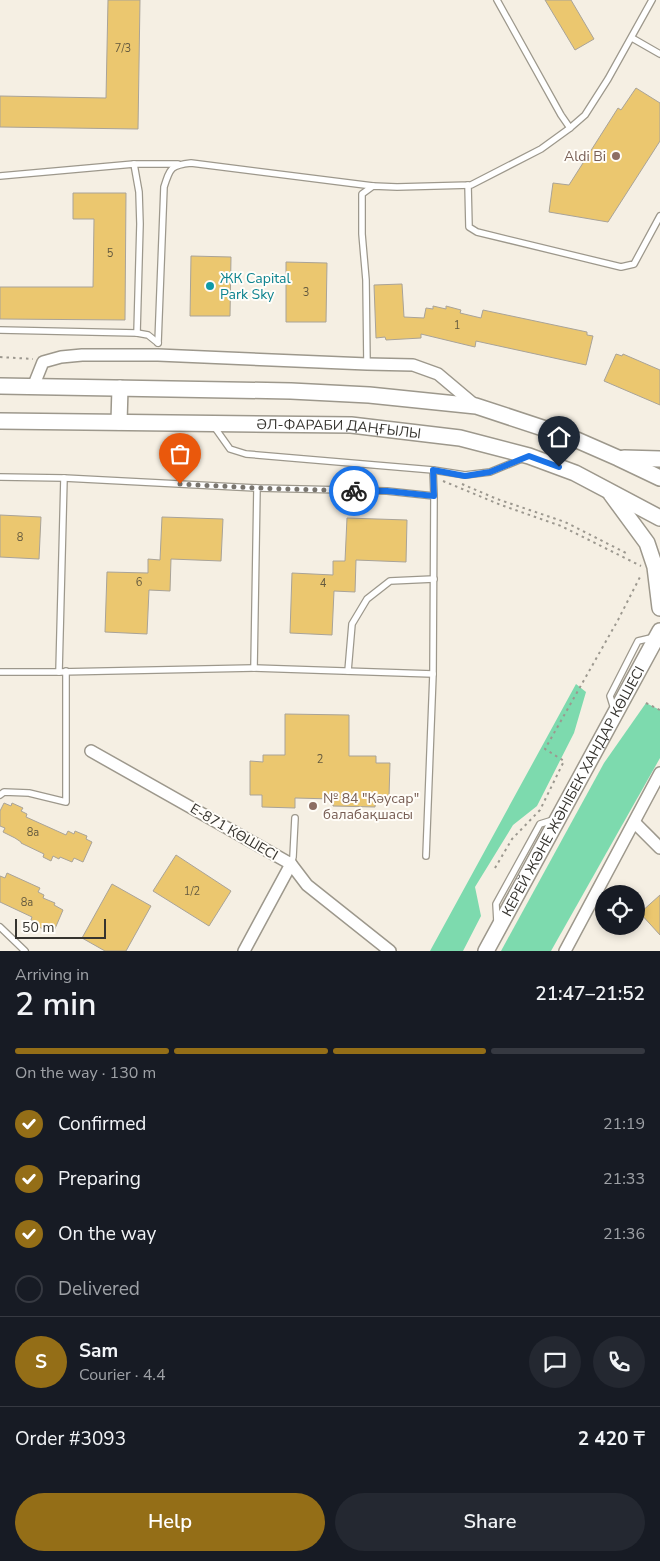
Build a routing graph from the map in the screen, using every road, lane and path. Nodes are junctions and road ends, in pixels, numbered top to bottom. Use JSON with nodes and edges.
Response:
{"nodes":[{"id":1,"x":497,"y":0,"type":"edge"},
{"id":2,"x":652,"y":0,"type":"edge"},
{"id":3,"x":632,"y":38,"type":"junction"},
{"id":4,"x":660,"y":54,"type":"edge"},
{"id":5,"x":570,"y":128,"type":"junction"},
{"id":6,"x":134,"y":164,"type":"junction"},
{"id":7,"x":178,"y":164,"type":"junction"},
{"id":8,"x":0,"y":176,"type":"edge"},
{"id":9,"x":468,"y":185,"type":"junction"},
{"id":10,"x":373,"y":186,"type":"junction"},
{"id":11,"x":660,"y":216,"type":"edge"},
{"id":12,"x":0,"y":330,"type":"edge"},
{"id":13,"x":137,"y":333,"type":"junction"},
{"id":14,"x":158,"y":343,"type":"junction"},
{"id":15,"x":158,"y":355,"type":"junction"},
{"id":16,"x":0,"y":357,"type":"edge"},
{"id":17,"x":53,"y":359,"type":"junction"},
{"id":18,"x":367,"y":364,"type":"junction"},
{"id":19,"x":0,"y":386,"type":"edge"},
{"id":20,"x":33,"y":386,"type":"junction"},
{"id":21,"x":120,"y":388,"type":"junction"},
{"id":22,"x":476,"y":406,"type":"junction"},
{"id":23,"x":0,"y":421,"type":"edge"},
{"id":24,"x":120,"y":422,"type":"junction"},
{"id":25,"x":212,"y":424,"type":"junction"},
{"id":26,"x":529,"y":456,"type":"junction"},
{"id":27,"x":618,"y":458,"type":"junction"},
{"id":28,"x":660,"y":459,"type":"edge"},
{"id":29,"x":433,"y":473,"type":"junction"},
{"id":30,"x":0,"y":478,"type":"edge"},
{"id":31,"x":64,"y":478,"type":"junction"},
{"id":32,"x":660,"y":478,"type":"edge"},
{"id":33,"x":461,"y":484,"type":"dead end"},
{"id":34,"x":257,"y":488,"type":"junction"},
{"id":35,"x":609,"y":491,"type":"junction"},
{"id":36,"x":434,"y":496,"type":"junction"},
{"id":37,"x":660,"y":518,"type":"edge"},
{"id":38,"x":626,"y":553,"type":"dead end"},
{"id":39,"x":434,"y":579,"type":"junction"},
{"id":40,"x":660,"y":608,"type":"edge"},
{"id":41,"x":658,"y":634,"type":"edge"},
{"id":42,"x":254,"y":668,"type":"junction"},
{"id":43,"x":348,"y":671,"type":"junction"},
{"id":44,"x":0,"y":672,"type":"edge"},
{"id":45,"x":62,"y":672,"type":"junction"},
{"id":46,"x":433,"y":674,"type":"junction"},
{"id":47,"x":646,"y":703,"type":"dead end"},
{"id":48,"x":660,"y":710,"type":"edge"},
{"id":49,"x":91,"y":751,"type":"dead end"},
{"id":50,"x":660,"y":773,"type":"edge"},
{"id":51,"x":0,"y":795,"type":"edge"},
{"id":52,"x":295,"y":818,"type":"dead end"},
{"id":53,"x":635,"y":823,"type":"junction"},
{"id":54,"x":660,"y":848,"type":"edge"},
{"id":55,"x":426,"y":856,"type":"dead end"},
{"id":56,"x":291,"y":864,"type":"junction"},
{"id":57,"x":495,"y":868,"type":"dead end"},
{"id":58,"x":0,"y":927,"type":"edge"},
{"id":59,"x":25,"y":951,"type":"edge"},
{"id":60,"x":244,"y":951,"type":"edge"},
{"id":61,"x":390,"y":951,"type":"edge"},
{"id":62,"x":486,"y":951,"type":"edge"},
{"id":63,"x":565,"y":951,"type":"edge"}],
"edges":[{"from":1,"to":5,"type":"lane"},
{"from":2,"to":3,"type":"lane"},
{"from":3,"to":4,"type":"lane"},
{"from":3,"to":5,"type":"lane"},
{"from":5,"to":9,"type":"lane"},
{"from":6,"to":7,"type":"lane"},
{"from":6,"to":8,"type":"lane"},
{"from":6,"to":13,"type":"lane"},
{"from":7,"to":10,"type":"lane"},
{"from":7,"to":14,"type":"lane"},
{"from":9,"to":10,"type":"lane"},
{"from":9,"to":11,"type":"lane"},
{"from":10,"to":18,"type":"lane"},
{"from":12,"to":13,"type":"lane"},
{"from":13,"to":14,"type":"lane"},
{"from":14,"to":15,"type":"street"},
{"from":15,"to":17,"type":"street"},
{"from":15,"to":18,"type":"street"},
{"from":16,"to":17,"type":"path"},
{"from":17,"to":20,"type":"street"},
{"from":18,"to":22,"type":"street"},
{"from":19,"to":20,"type":"main road"},
{"from":20,"to":21,"type":"main road"},
{"from":21,"to":22,"type":"main road"},
{"from":21,"to":24,"type":"main road"},
{"from":22,"to":27,"type":"main road"},
{"from":23,"to":24,"type":"main road","name":"ӘЛ-ФАРАБИ ДАҢҒЫЛЫ"},
{"from":24,"to":25,"type":"main road","name":"ӘЛ-ФАРАБИ ДАҢҒЫЛЫ"},
{"from":25,"to":26,"type":"main road","name":"ӘЛ-ФАРАБИ ДАҢҒЫЛЫ"},
{"from":25,"to":29,"type":"lane"},
{"from":26,"to":29,"type":"lane"},
{"from":26,"to":35,"type":"main road","name":"ӘЛ-ФАРАБИ ДАҢҒЫЛЫ"},
{"from":27,"to":28,"type":"main road"},
{"from":27,"to":32,"type":"main road"},
{"from":29,"to":36,"type":"lane"},
{"from":29,"to":57,"type":"path"},
{"from":30,"to":31,"type":"lane"},
{"from":31,"to":34,"type":"lane"},
{"from":31,"to":45,"type":"lane"},
{"from":33,"to":38,"type":"path"},
{"from":34,"to":36,"type":"lane"},
{"from":34,"to":42,"type":"lane"},
{"from":35,"to":37,"type":"main road","name":"ӘЛ-ФАРАБИ ДАҢҒЫЛЫ"},
{"from":35,"to":40,"type":"main road"},
{"from":36,"to":39,"type":"lane"},
{"from":39,"to":43,"type":"lane"},
{"from":39,"to":46,"type":"lane"},
{"from":41,"to":62,"type":"main road","name":"КЕРЕЙ ЖӘНЕ ЖӘНІБЕК ХАНДАР КӨШЕСІ"},
{"from":42,"to":43,"type":"lane"},
{"from":42,"to":45,"type":"lane"},
{"from":43,"to":46,"type":"lane"},
{"from":44,"to":45,"type":"lane"},
{"from":45,"to":51,"type":"lane"},
{"from":46,"to":55,"type":"lane"},
{"from":47,"to":48,"type":"path"},
{"from":49,"to":56,"type":"street","name":"Е-871 КӨШЕСІ"},
{"from":50,"to":53,"type":"street"},
{"from":52,"to":56,"type":"lane"},
{"from":53,"to":54,"type":"street"},
{"from":53,"to":63,"type":"street"},
{"from":56,"to":60,"type":"street","name":"Е-871 КӨШЕСІ"},
{"from":56,"to":61,"type":"street"},
{"from":58,"to":59,"type":"lane"}]}
